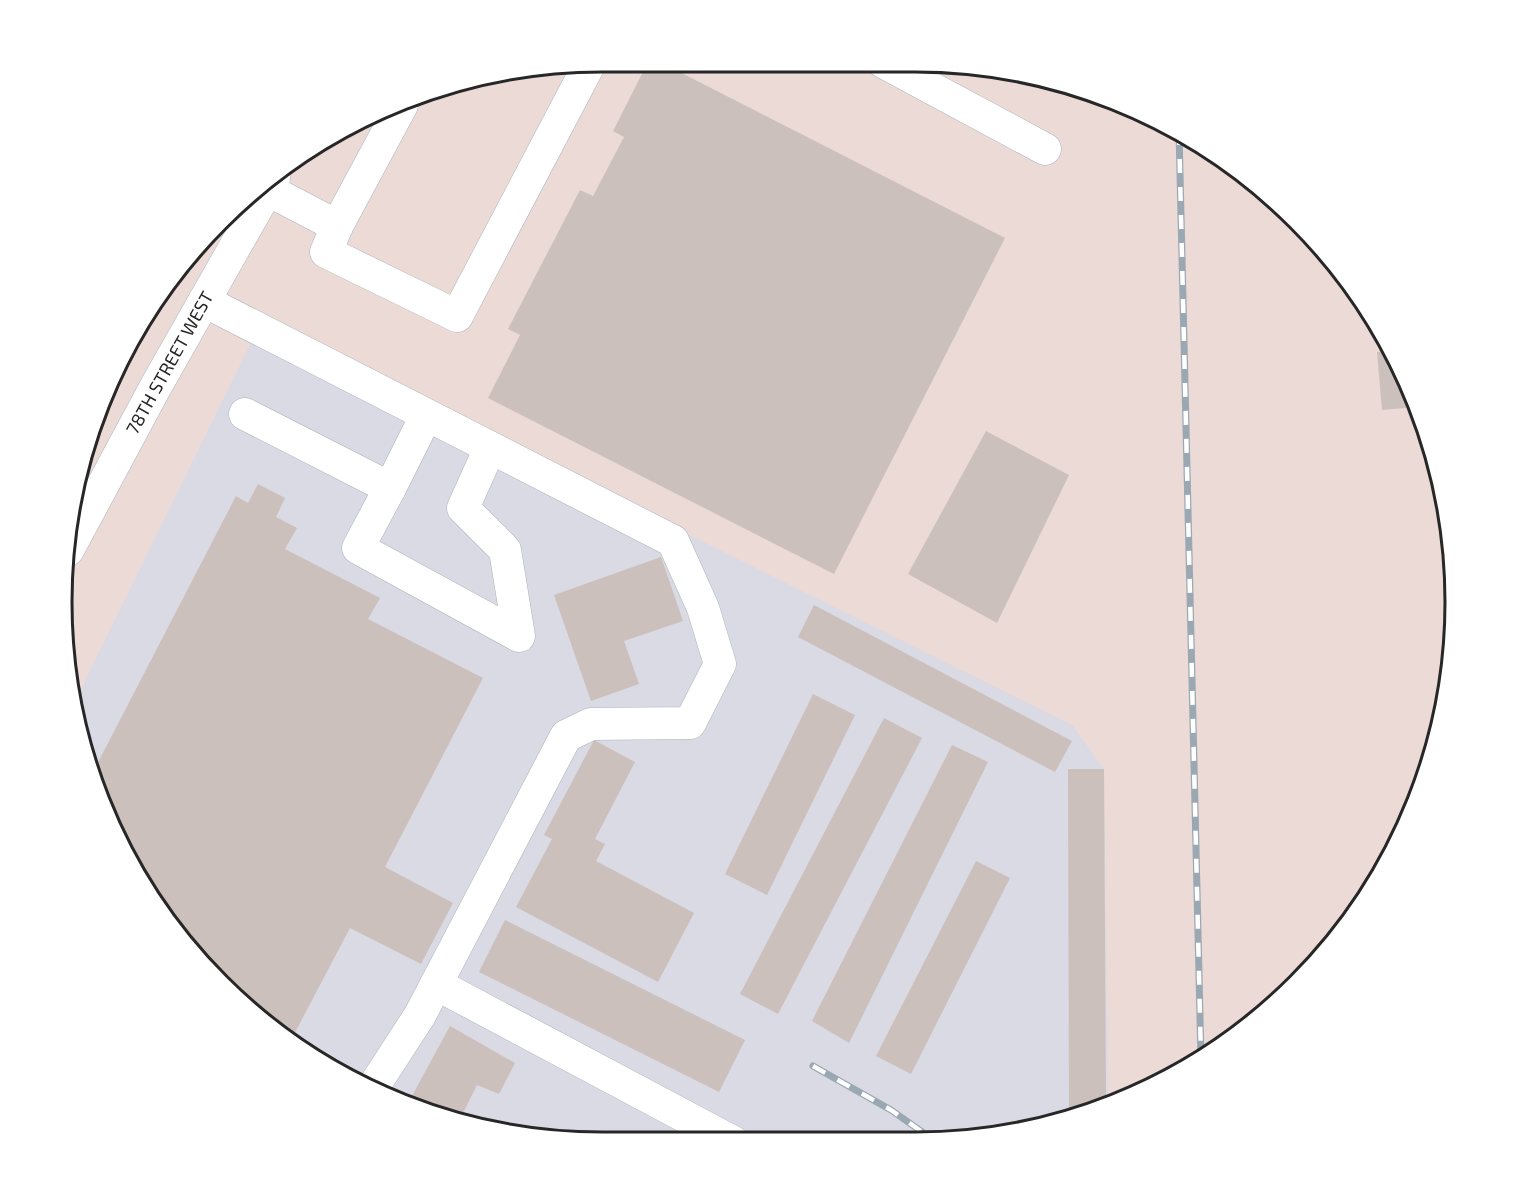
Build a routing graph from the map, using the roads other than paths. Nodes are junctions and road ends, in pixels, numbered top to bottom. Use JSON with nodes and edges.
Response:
{"nodes":[{"id":1,"x":585,"y":72,"type":"edge"},
{"id":2,"x":903,"y":72,"type":"edge"},
{"id":3,"x":398,"y":112,"type":"edge"},
{"id":4,"x":1045,"y":149,"type":"dead end"},
{"id":5,"x":274,"y":186,"type":"edge"},
{"id":6,"x":266,"y":193,"type":"edge"},
{"id":7,"x":337,"y":226,"type":"junction"},
{"id":8,"x":204,"y":301,"type":"junction"},
{"id":9,"x":245,"y":414,"type":"dead end"},
{"id":10,"x":426,"y":416,"type":"junction"},
{"id":11,"x":490,"y":448,"type":"junction"},
{"id":12,"x":390,"y":488,"type":"junction"},
{"id":13,"x":77,"y":532,"type":"edge"},
{"id":14,"x":436,"y":984,"type":"junction"},
{"id":15,"x":377,"y":1081,"type":"edge"},
{"id":16,"x":714,"y":1132,"type":"edge"}],
"edges":[{"from":1,"to":7,"type":"street"},
{"from":2,"to":4,"type":"street"},
{"from":3,"to":7,"type":"street"},
{"from":5,"to":7,"type":"street"},
{"from":6,"to":8,"type":"street","name":"78TH STREET WEST"},
{"from":8,"to":10,"type":"street"},
{"from":8,"to":13,"type":"street","name":"78TH STREET WEST"},
{"from":9,"to":12,"type":"street"},
{"from":10,"to":11,"type":"street"},
{"from":10,"to":12,"type":"street"},
{"from":11,"to":12,"type":"street"},
{"from":11,"to":14,"type":"street"},
{"from":14,"to":15,"type":"street"},
{"from":14,"to":16,"type":"street"}]}
